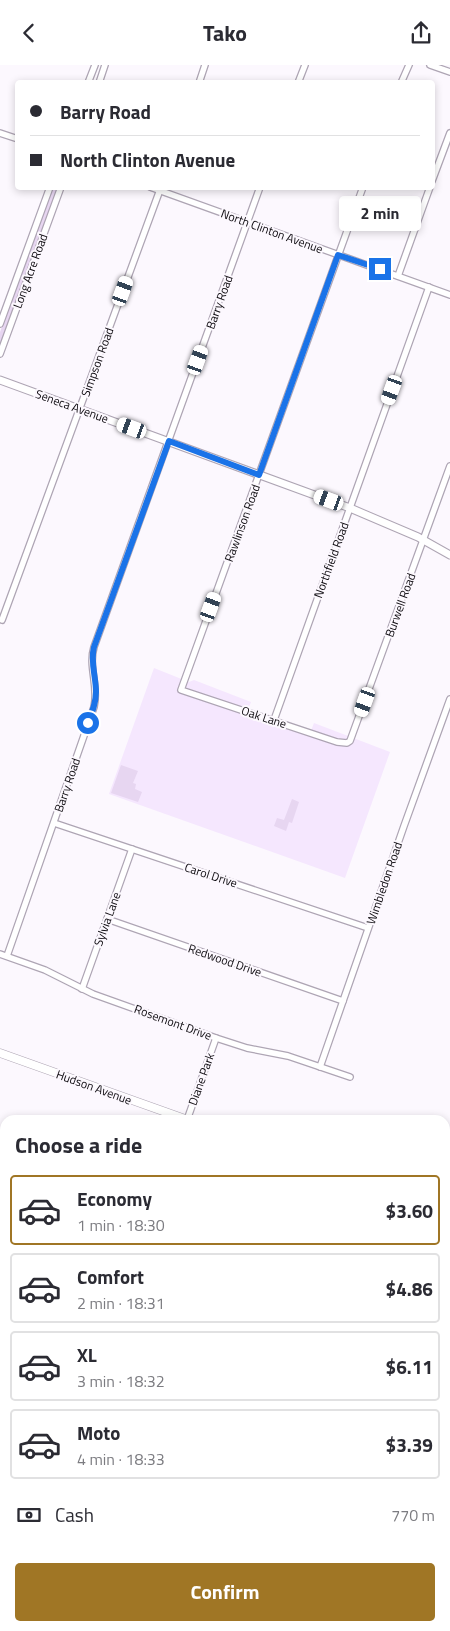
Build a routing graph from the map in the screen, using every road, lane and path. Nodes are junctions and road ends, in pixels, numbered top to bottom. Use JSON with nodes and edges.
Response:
{"nodes":[{"id":1,"x":95,"y":65,"type":"edge"},
{"id":2,"x":105,"y":65,"type":"edge"},
{"id":3,"x":205,"y":65,"type":"edge"},
{"id":4,"x":305,"y":65,"type":"edge"},
{"id":5,"x":409,"y":65,"type":"edge"},
{"id":6,"x":430,"y":65,"type":"edge"},
{"id":7,"x":450,"y":72,"type":"edge"},
{"id":8,"x":89,"y":80,"type":"edge"},
{"id":9,"x":100,"y":80,"type":"edge"},
{"id":10,"x":200,"y":80,"type":"edge"},
{"id":11,"x":299,"y":80,"type":"edge"},
{"id":12,"x":403,"y":80,"type":"edge"},
{"id":13,"x":0,"y":133,"type":"edge"},
{"id":14,"x":450,"y":133,"type":"edge"},
{"id":15,"x":15,"y":138,"type":"edge"},
{"id":16,"x":435,"y":173,"type":"edge"},
{"id":17,"x":49,"y":190,"type":"edge"},
{"id":18,"x":59,"y":190,"type":"edge"},
{"id":19,"x":160,"y":190,"type":"edge"},
{"id":20,"x":163,"y":190,"type":"edge"},
{"id":21,"x":259,"y":190,"type":"edge"},
{"id":22,"x":362,"y":190,"type":"edge"},
{"id":23,"x":429,"y":190,"type":"edge"},
{"id":24,"x":247,"y":222,"type":"junction"},
{"id":25,"x":338,"y":255,"type":"junction"},
{"id":26,"x":398,"y":276,"type":"junction"},
{"id":27,"x":429,"y":287,"type":"junction"},
{"id":28,"x":450,"y":295,"type":"edge"},
{"id":29,"x":0,"y":325,"type":"edge"},
{"id":30,"x":0,"y":354,"type":"edge"},
{"id":31,"x":0,"y":380,"type":"edge"},
{"id":32,"x":79,"y":409,"type":"junction"},
{"id":33,"x":169,"y":441,"type":"junction"},
{"id":34,"x":450,"y":466,"type":"edge"},
{"id":35,"x":259,"y":475,"type":"junction"},
{"id":36,"x":350,"y":507,"type":"junction"},
{"id":37,"x":424,"y":540,"type":"junction"},
{"id":38,"x":450,"y":555,"type":"edge"},
{"id":39,"x":2,"y":621,"type":"dead end"},
{"id":40,"x":181,"y":690,"type":"joint"},
{"id":41,"x":450,"y":699,"type":"edge"},
{"id":42,"x":274,"y":720,"type":"junction"},
{"id":43,"x":347,"y":743,"type":"joint"},
{"id":44,"x":54,"y":823,"type":"junction"},
{"id":45,"x":132,"y":849,"type":"junction"},
{"id":46,"x":107,"y":919,"type":"junction"},
{"id":47,"x":368,"y":928,"type":"junction"},
{"id":48,"x":0,"y":954,"type":"edge"},
{"id":49,"x":7,"y":956,"type":"junction"},
{"id":50,"x":82,"y":989,"type":"junction"},
{"id":51,"x":343,"y":1001,"type":"junction"},
{"id":52,"x":216,"y":1038,"type":"junction"},
{"id":53,"x":0,"y":1053,"type":"edge"},
{"id":54,"x":320,"y":1067,"type":"junction"},
{"id":55,"x":350,"y":1077,"type":"dead end"},
{"id":56,"x":173,"y":1115,"type":"edge"},
{"id":57,"x":189,"y":1115,"type":"edge"}],
"edges":[{"from":1,"to":8,"type":"street"},
{"from":2,"to":9,"type":"street"},
{"from":3,"to":10,"type":"street"},
{"from":4,"to":11,"type":"street"},
{"from":5,"to":12,"type":"street"},
{"from":6,"to":7,"type":"street"},
{"from":13,"to":15,"type":"street"},
{"from":14,"to":16,"type":"street"},
{"from":17,"to":29,"type":"street","name":"Long Acre Road"},
{"from":18,"to":30,"type":"street","name":"Long Acre Road"},
{"from":19,"to":32,"type":"street","name":"Simpson Road"},
{"from":20,"to":24,"type":"street","name":"North Clinton Avenue"},
{"from":21,"to":24,"type":"street","name":"Barry Road"},
{"from":22,"to":25,"type":"street","name":"Rawlinson Road"},
{"from":23,"to":26,"type":"street"},
{"from":24,"to":25,"type":"street","name":"North Clinton Avenue"},
{"from":24,"to":33,"type":"street","name":"Barry Road"},
{"from":25,"to":26,"type":"street","name":"North Clinton Avenue"},
{"from":25,"to":35,"type":"street","name":"Rawlinson Road"},
{"from":26,"to":27,"type":"street","name":"North Clinton Avenue"},
{"from":27,"to":28,"type":"street","name":"North Clinton Avenue"},
{"from":27,"to":36,"type":"street","name":"Northfield Road"},
{"from":31,"to":32,"type":"street","name":"Seneca Avenue"},
{"from":32,"to":33,"type":"street","name":"Seneca Avenue"},
{"from":32,"to":39,"type":"street","name":"Simpson Road"},
{"from":33,"to":35,"type":"street","name":"Seneca Avenue"},
{"from":33,"to":44,"type":"street","name":"Barry Road"},
{"from":34,"to":37,"type":"street","name":"Burwell Road"},
{"from":35,"to":36,"type":"street","name":"Seneca Avenue"},
{"from":35,"to":40,"type":"street","name":"Rawlinson Road"},
{"from":36,"to":37,"type":"street","name":"Seneca Avenue"},
{"from":36,"to":42,"type":"street","name":"Northfield Road"},
{"from":37,"to":38,"type":"street","name":"Seneca Avenue"},
{"from":37,"to":43,"type":"street","name":"Burwell Road"},
{"from":40,"to":42,"type":"street","name":"Oak Lane"},
{"from":41,"to":47,"type":"street","name":"Wimbledon Road"},
{"from":42,"to":43,"type":"street","name":"Oak Lane"},
{"from":44,"to":45,"type":"street","name":"Carol Drive"},
{"from":44,"to":49,"type":"street","name":"Barry Road"},
{"from":45,"to":46,"type":"street","name":"Sylvia Lane"},
{"from":45,"to":47,"type":"street","name":"Carol Drive"},
{"from":46,"to":50,"type":"street","name":"Sylvia Lane"},
{"from":46,"to":51,"type":"street","name":"Redwood Drive"},
{"from":47,"to":51,"type":"street","name":"Wimbledon Road"},
{"from":48,"to":49,"type":"street","name":"Rosemont Drive"},
{"from":49,"to":50,"type":"street","name":"Rosemont Drive"},
{"from":50,"to":52,"type":"street","name":"Rosemont Drive"},
{"from":51,"to":54,"type":"street","name":"Wimbledon Road"},
{"from":52,"to":54,"type":"street","name":"Rosemont Drive"},
{"from":52,"to":57,"type":"street","name":"Diane Park"},
{"from":53,"to":56,"type":"main road","name":"Hudson Avenue"},
{"from":54,"to":55,"type":"street","name":"Rosemont Drive"}]}
